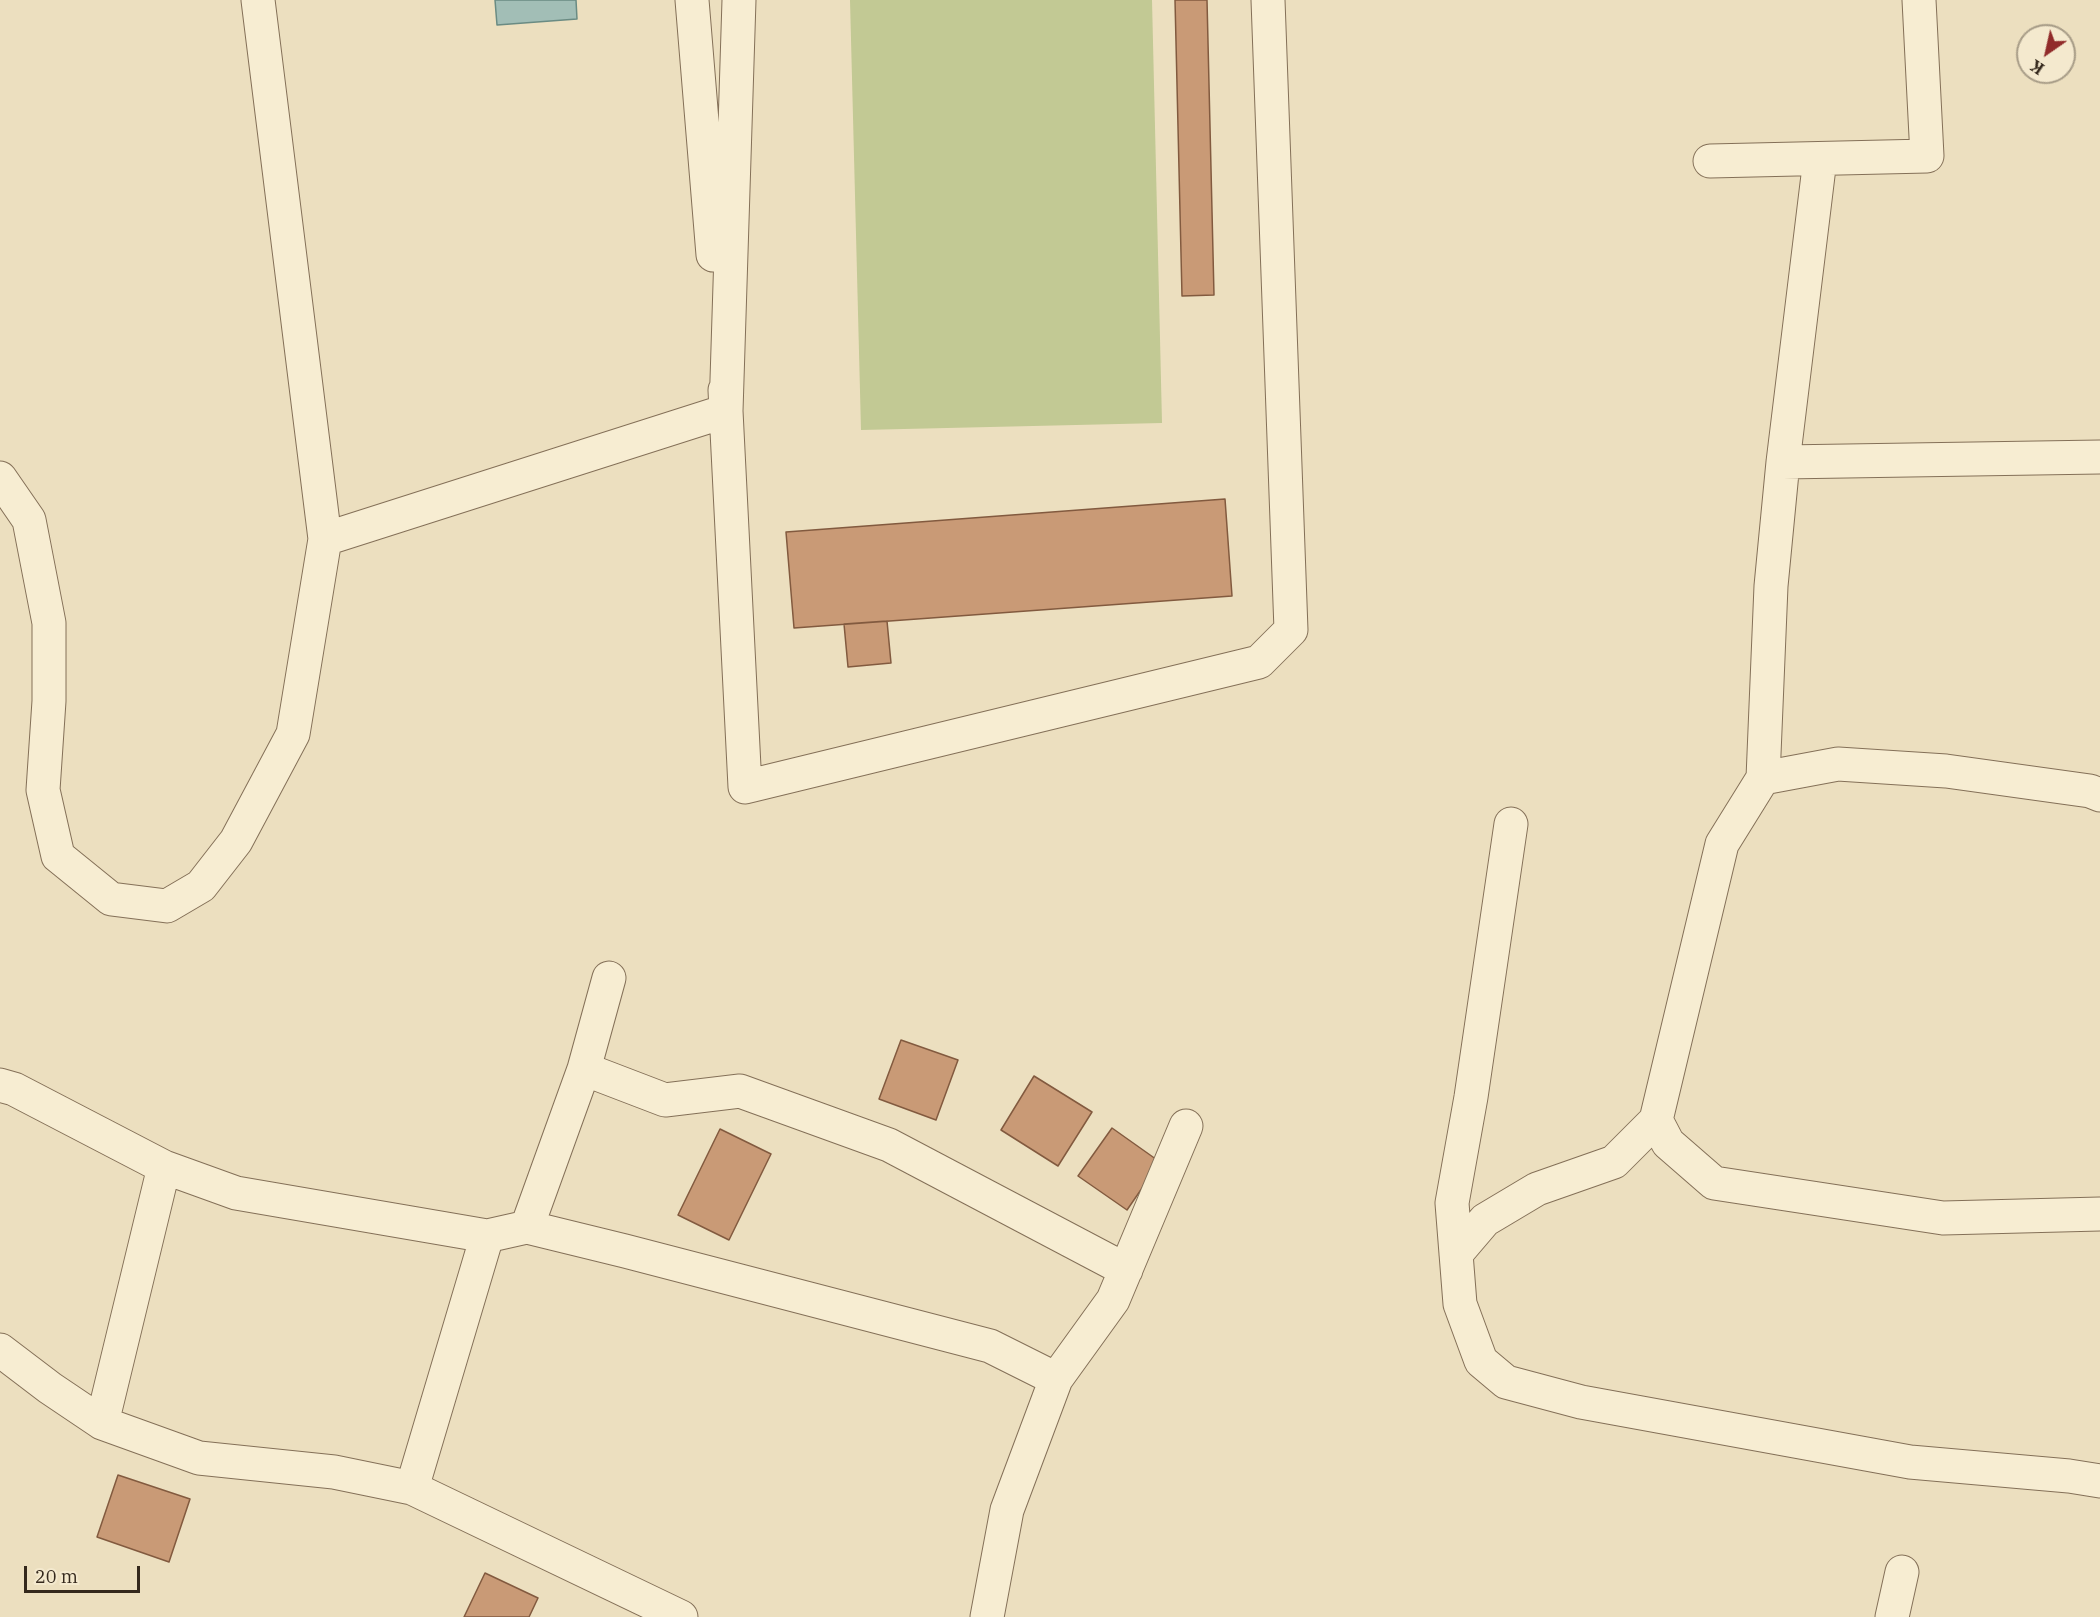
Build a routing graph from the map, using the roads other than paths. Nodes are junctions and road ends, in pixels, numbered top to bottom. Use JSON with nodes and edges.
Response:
{"nodes":[{"id":1,"x":258,"y":0,"type":"edge"},
{"id":2,"x":692,"y":0,"type":"edge"},
{"id":3,"x":739,"y":0,"type":"edge"},
{"id":4,"x":1268,"y":0,"type":"edge"},
{"id":5,"x":1919,"y":0,"type":"edge"},
{"id":6,"x":1820,"y":159,"type":"junction"},
{"id":7,"x":1710,"y":161,"type":"dead end"},
{"id":8,"x":726,"y":411,"type":"junction"},
{"id":9,"x":2100,"y":457,"type":"edge"},
{"id":10,"x":1783,"y":462,"type":"junction"},
{"id":11,"x":0,"y":478,"type":"edge"},
{"id":12,"x":325,"y":538,"type":"junction"},
{"id":13,"x":1763,"y":778,"type":"junction"},
{"id":14,"x":2100,"y":795,"type":"edge"},
{"id":15,"x":1511,"y":824,"type":"dead end"},
{"id":16,"x":609,"y":978,"type":"dead end"},
{"id":17,"x":584,"y":1070,"type":"junction"},
{"id":18,"x":0,"y":1085,"type":"edge"},
{"id":19,"x":1656,"y":1120,"type":"junction"},
{"id":20,"x":1186,"y":1126,"type":"dead end"},
{"id":21,"x":164,"y":1167,"type":"junction"},
{"id":22,"x":2100,"y":1214,"type":"edge"},
{"id":23,"x":527,"y":1227,"type":"junction"},
{"id":24,"x":487,"y":1236,"type":"junction"},
{"id":25,"x":1456,"y":1254,"type":"junction"},
{"id":26,"x":1126,"y":1270,"type":"junction"},
{"id":27,"x":0,"y":1350,"type":"edge"},
{"id":28,"x":1056,"y":1379,"type":"junction"},
{"id":29,"x":102,"y":1423,"type":"junction"},
{"id":30,"x":2100,"y":1481,"type":"edge"},
{"id":31,"x":412,"y":1488,"type":"junction"},
{"id":32,"x":1902,"y":1572,"type":"dead end"},
{"id":33,"x":681,"y":1617,"type":"edge"},
{"id":34,"x":987,"y":1617,"type":"edge"},
{"id":35,"x":1892,"y":1617,"type":"edge"}],
"edges":[{"from":1,"to":12,"type":"street"},
{"from":2,"to":8,"type":"street"},
{"from":3,"to":8,"type":"street"},
{"from":4,"to":8,"type":"street"},
{"from":5,"to":6,"type":"street"},
{"from":6,"to":7,"type":"street"},
{"from":6,"to":10,"type":"street"},
{"from":8,"to":12,"type":"street"},
{"from":9,"to":10,"type":"street"},
{"from":10,"to":13,"type":"street"},
{"from":11,"to":12,"type":"street"},
{"from":13,"to":14,"type":"street"},
{"from":13,"to":19,"type":"street"},
{"from":15,"to":25,"type":"street"},
{"from":16,"to":17,"type":"street"},
{"from":17,"to":23,"type":"street"},
{"from":17,"to":26,"type":"street"},
{"from":18,"to":21,"type":"street"},
{"from":19,"to":22,"type":"street"},
{"from":19,"to":25,"type":"street"},
{"from":20,"to":26,"type":"street"},
{"from":21,"to":24,"type":"street"},
{"from":21,"to":29,"type":"street"},
{"from":23,"to":24,"type":"street"},
{"from":23,"to":28,"type":"street"},
{"from":24,"to":31,"type":"street"},
{"from":25,"to":30,"type":"street"},
{"from":26,"to":28,"type":"street"},
{"from":27,"to":29,"type":"street"},
{"from":28,"to":34,"type":"street"},
{"from":29,"to":31,"type":"street"},
{"from":31,"to":33,"type":"street"},
{"from":32,"to":35,"type":"street"}]}
